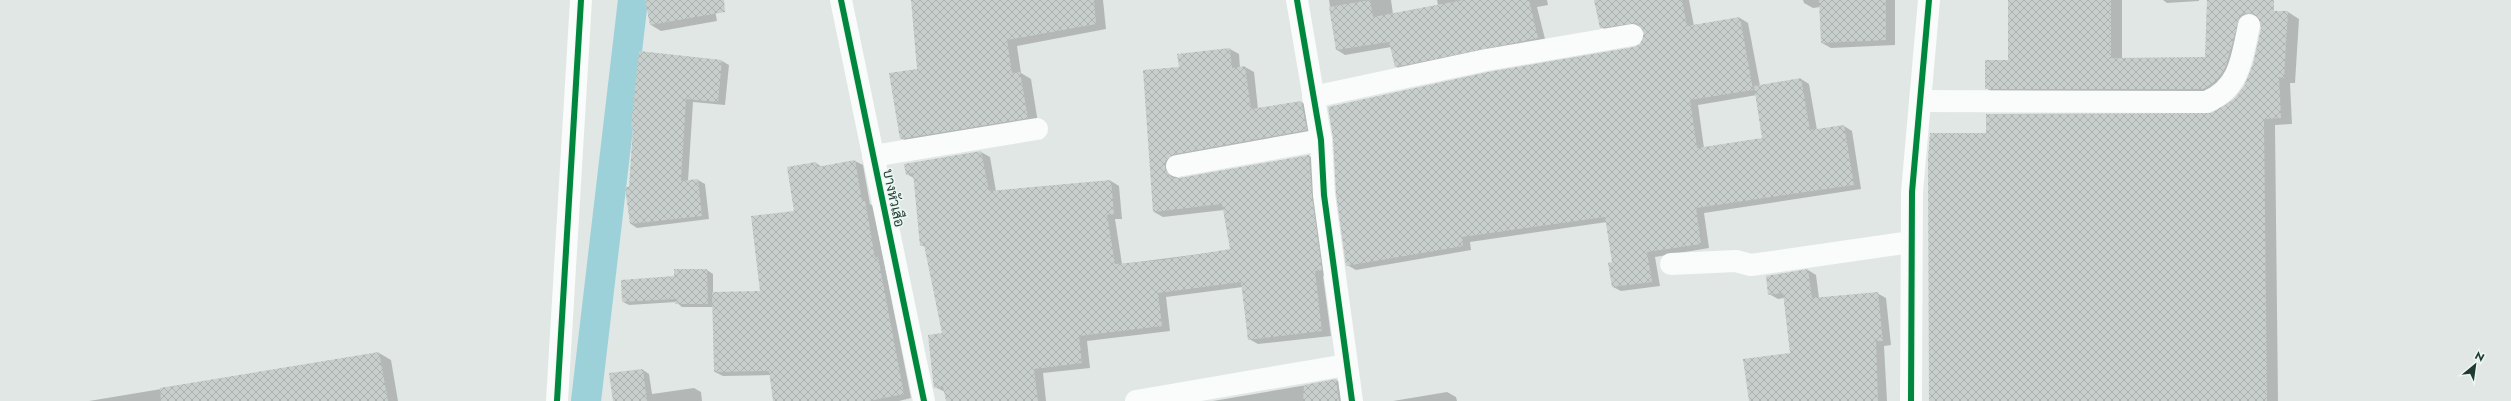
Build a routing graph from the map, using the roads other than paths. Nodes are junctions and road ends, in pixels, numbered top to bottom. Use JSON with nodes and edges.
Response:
{"nodes":[{"id":1,"x":581,"y":0,"type":"edge"},
{"id":2,"x":842,"y":0,"type":"edge"},
{"id":3,"x":1297,"y":0,"type":"edge"},
{"id":4,"x":1929,"y":0,"type":"edge"},
{"id":5,"x":2249,"y":25,"type":"dead end"},
{"id":6,"x":1632,"y":34,"type":"dead end"},
{"id":7,"x":1313,"y":97,"type":"junction"},
{"id":8,"x":1920,"y":101,"type":"junction"},
{"id":9,"x":1037,"y":129,"type":"dead end"},
{"id":10,"x":1321,"y":140,"type":"junction"},
{"id":11,"x":873,"y":156,"type":"junction"},
{"id":12,"x":1177,"y":166,"type":"dead end"},
{"id":13,"x":1911,"y":242,"type":"junction"},
{"id":14,"x":1671,"y":264,"type":"dead end"},
{"id":15,"x":1346,"y":365,"type":"junction"},
{"id":16,"x":557,"y":401,"type":"edge"},
{"id":17,"x":924,"y":401,"type":"edge"},
{"id":18,"x":1136,"y":401,"type":"edge"},
{"id":19,"x":1352,"y":401,"type":"edge"},
{"id":20,"x":1911,"y":401,"type":"edge"}],
"edges":[{"from":1,"to":16,"type":"street"},
{"from":2,"to":11,"type":"street","name":"บางหัวเสือ"},
{"from":3,"to":7,"type":"street"},
{"from":4,"to":8,"type":"street"},
{"from":5,"to":8,"type":"street"},
{"from":6,"to":7,"type":"street"},
{"from":7,"to":10,"type":"street"},
{"from":8,"to":13,"type":"street"},
{"from":9,"to":11,"type":"street"},
{"from":10,"to":12,"type":"street"},
{"from":10,"to":15,"type":"street"},
{"from":11,"to":17,"type":"street","name":"บางหัวเสือ"},
{"from":13,"to":14,"type":"street"},
{"from":13,"to":20,"type":"street"},
{"from":15,"to":18,"type":"street"},
{"from":15,"to":19,"type":"street"}]}
